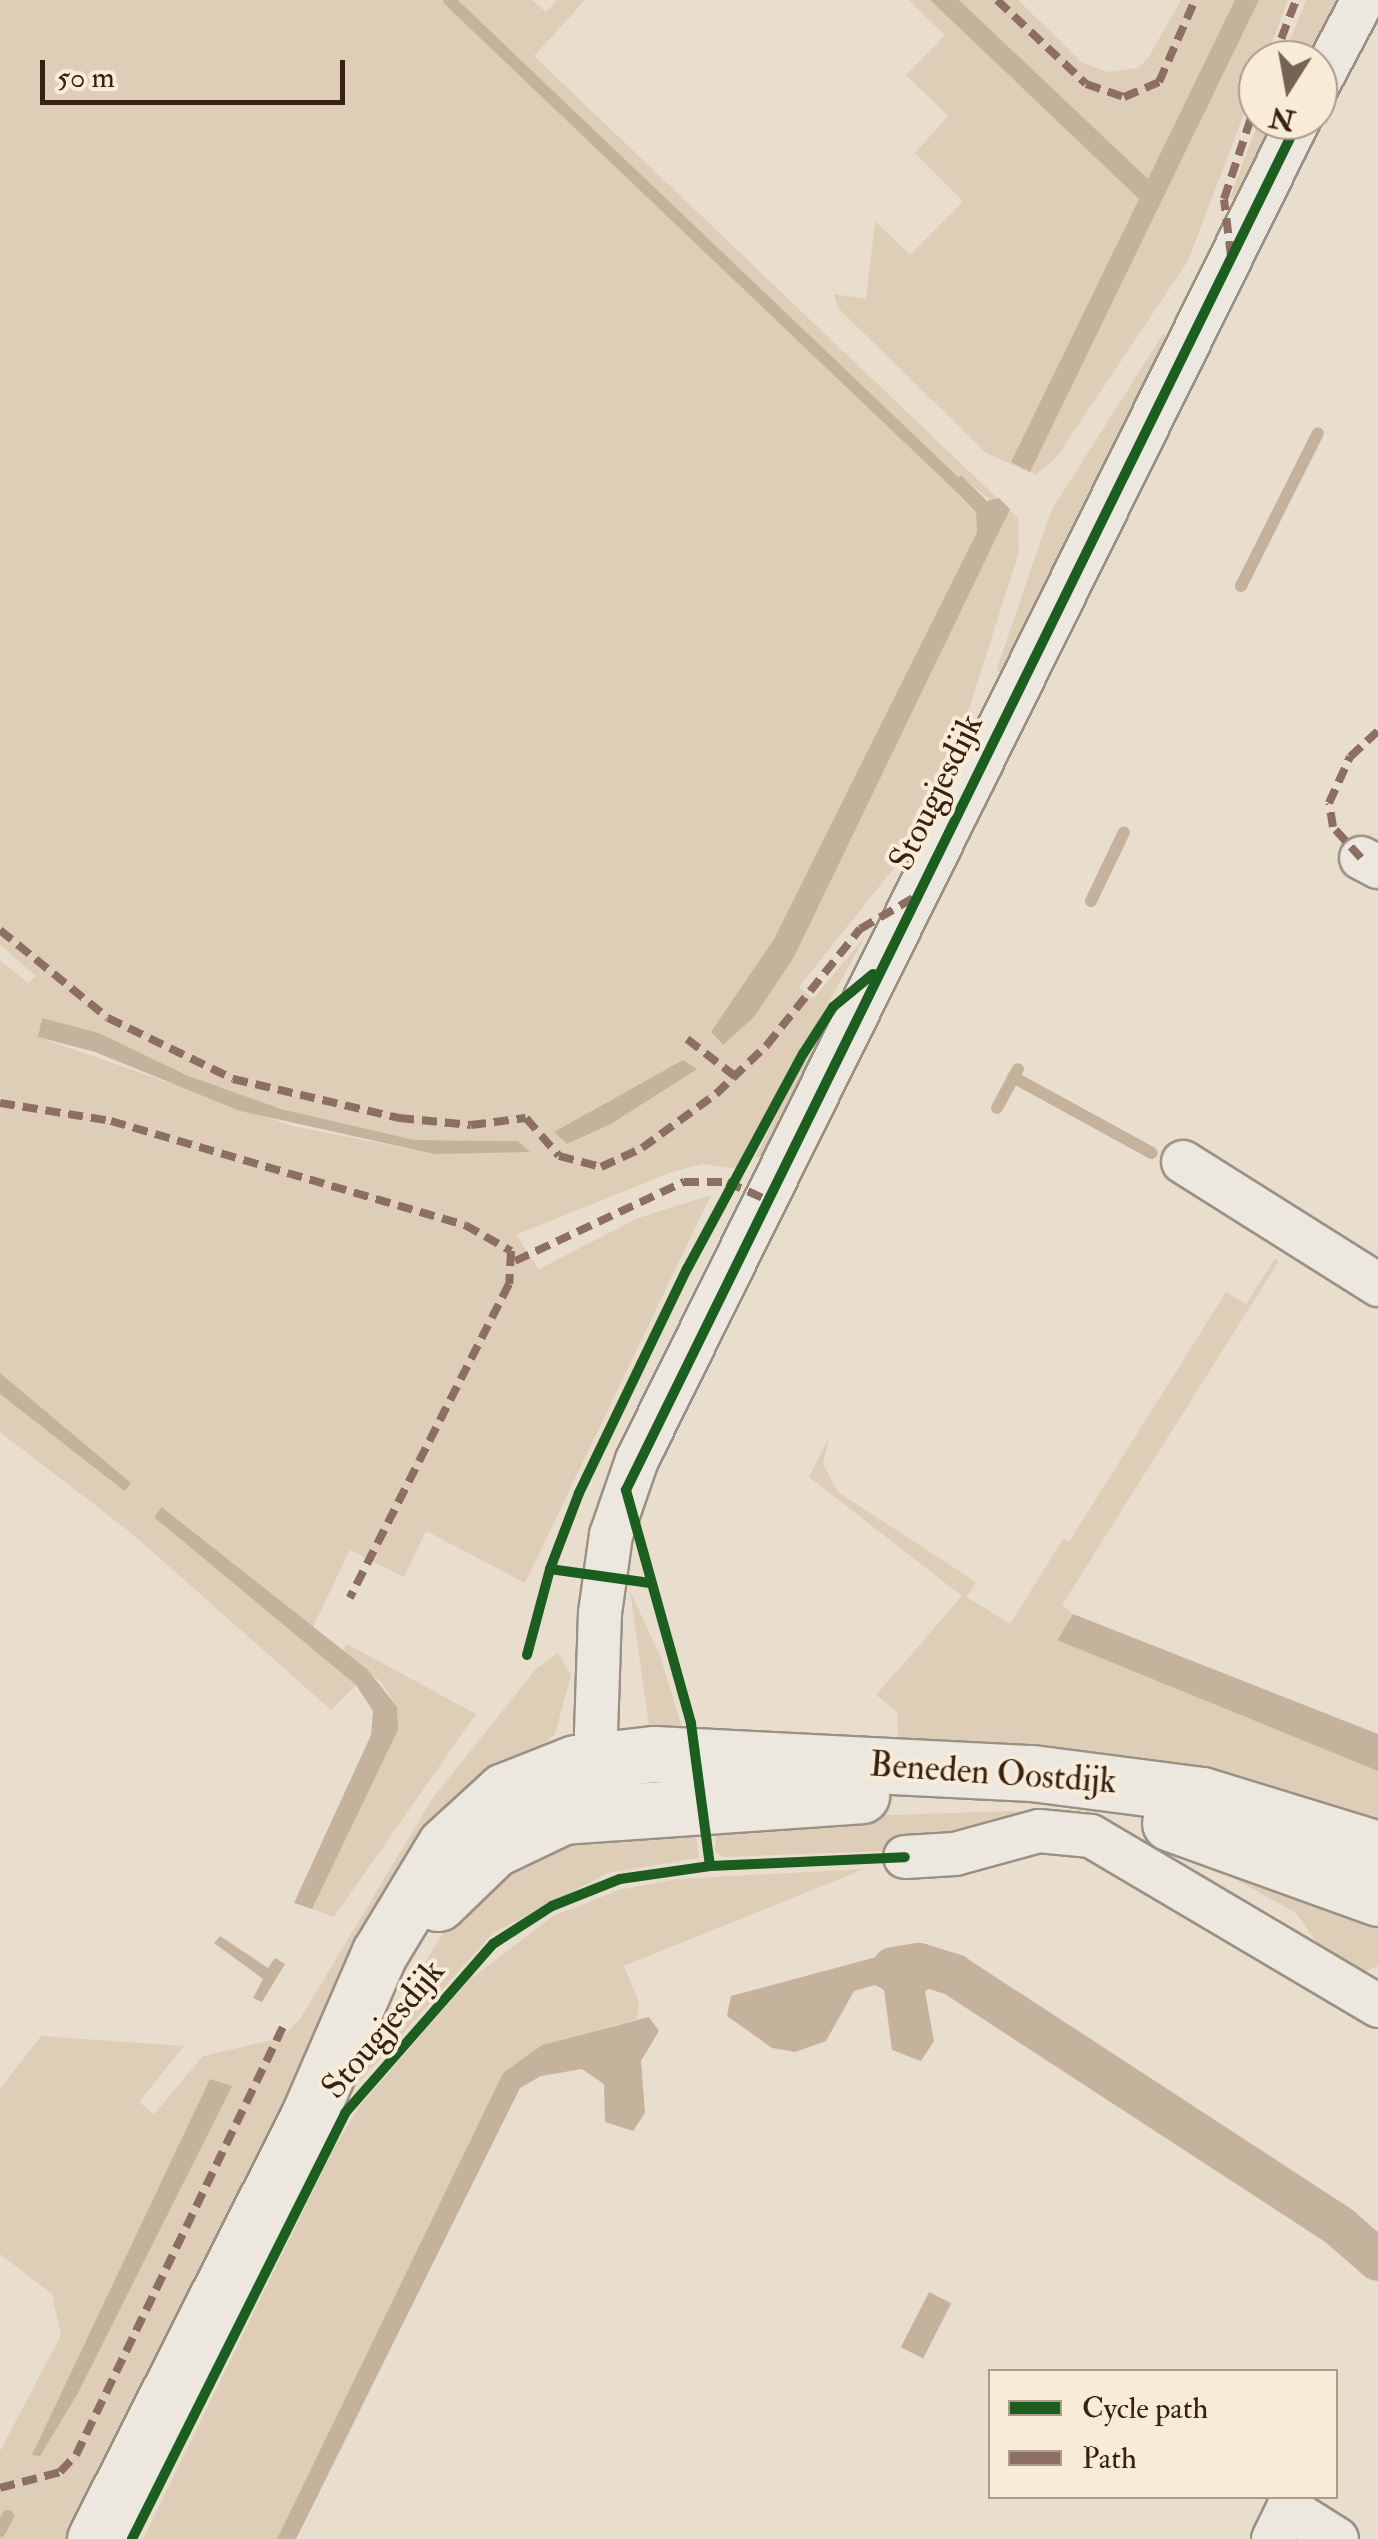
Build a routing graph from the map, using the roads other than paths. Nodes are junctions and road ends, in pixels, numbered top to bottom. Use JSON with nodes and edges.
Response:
{"nodes":[{"id":1,"x":1363,"y":0,"type":"edge"},
{"id":2,"x":1338,"y":47,"type":"edge"},
{"id":3,"x":1290,"y":140,"type":"edge"},
{"id":4,"x":1184,"y":1162,"type":"dead end"},
{"id":5,"x":1378,"y":1285,"type":"edge"},
{"id":6,"x":607,"y":1783,"type":"junction"},
{"id":7,"x":1378,"y":1849,"type":"edge"},
{"id":8,"x":905,"y":1857,"type":"dead end"},
{"id":9,"x":1378,"y":1898,"type":"edge"},
{"id":10,"x":1378,"y":2006,"type":"edge"},
{"id":11,"x":94,"y":2539,"type":"edge"},
{"id":12,"x":1273,"y":2539,"type":"edge"},
{"id":13,"x":1337,"y":2539,"type":"edge"}],
"edges":[{"from":1,"to":2,"type":"street"},
{"from":3,"to":6,"type":"street","name":"Stougjesdijk"},
{"from":4,"to":5,"type":"street"},
{"from":6,"to":7,"type":"main road","name":"Beneden Oostdijk"},
{"from":6,"to":9,"type":"main road","name":"Beneden Oostdijk"},
{"from":6,"to":11,"type":"main road","name":"Stougjesdijk"},
{"from":8,"to":10,"type":"street"},
{"from":12,"to":13,"type":"street"}]}
